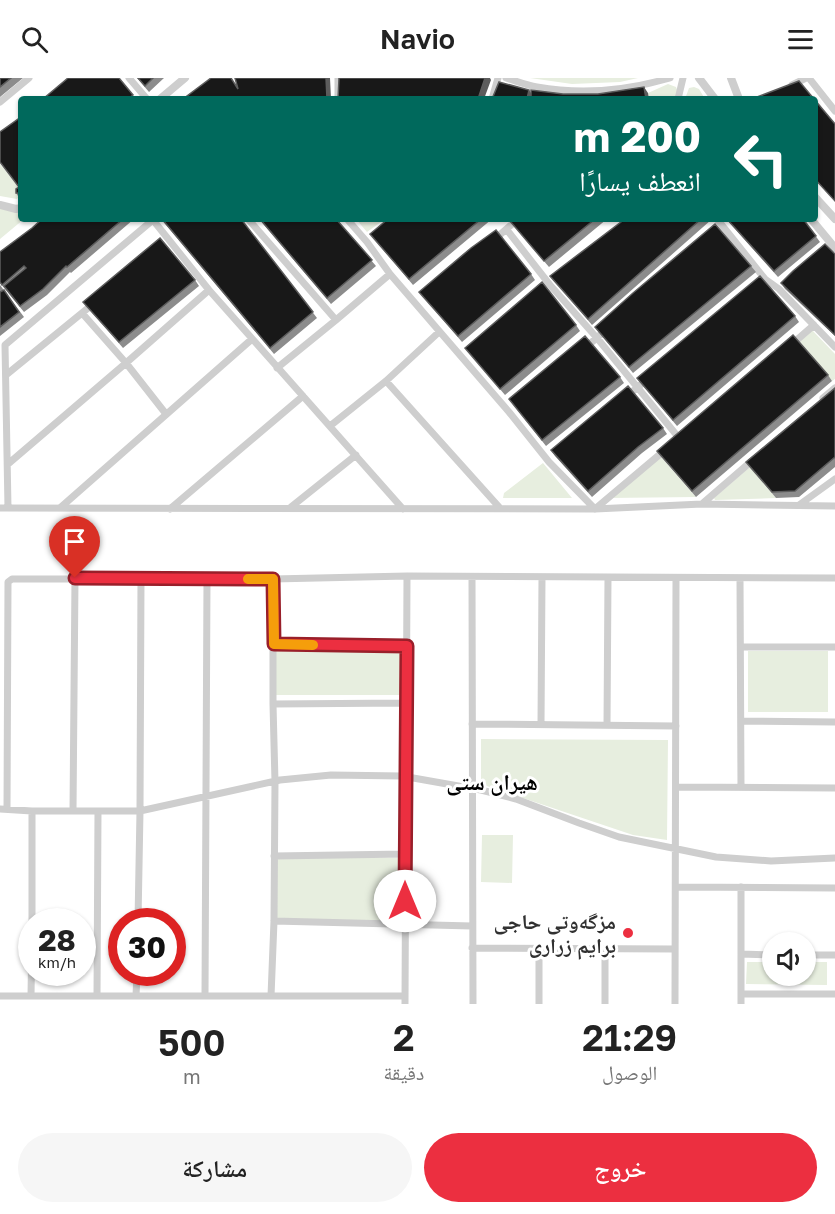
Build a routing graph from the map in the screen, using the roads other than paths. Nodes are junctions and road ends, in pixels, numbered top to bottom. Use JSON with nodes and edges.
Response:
{"nodes":[{"id":1,"x":29,"y":78,"type":"edge"},
{"id":2,"x":129,"y":78,"type":"edge"},
{"id":3,"x":185,"y":78,"type":"edge"},
{"id":4,"x":338,"y":78,"type":"edge"},
{"id":5,"x":498,"y":78,"type":"edge"},
{"id":6,"x":506,"y":78,"type":"edge"},
{"id":7,"x":670,"y":78,"type":"edge"},
{"id":8,"x":683,"y":78,"type":"edge"},
{"id":9,"x":699,"y":78,"type":"edge"},
{"id":10,"x":731,"y":78,"type":"edge"},
{"id":11,"x":807,"y":78,"type":"edge"},
{"id":12,"x":788,"y":86,"type":"edge"},
{"id":13,"x":144,"y":96,"type":"edge"},
{"id":14,"x":164,"y":96,"type":"edge"},
{"id":15,"x":338,"y":96,"type":"edge"},
{"id":16,"x":493,"y":96,"type":"edge"},
{"id":17,"x":679,"y":96,"type":"edge"},
{"id":18,"x":713,"y":96,"type":"edge"},
{"id":19,"x":738,"y":96,"type":"edge"},
{"id":20,"x":0,"y":102,"type":"edge"},
{"id":21,"x":835,"y":111,"type":"edge"},
{"id":22,"x":818,"y":200,"type":"edge"},
{"id":23,"x":0,"y":205,"type":"edge"},
{"id":24,"x":18,"y":209,"type":"edge"},
{"id":25,"x":835,"y":219,"type":"edge"},
{"id":26,"x":150,"y":222,"type":"edge"},
{"id":27,"x":156,"y":222,"type":"edge"},
{"id":28,"x":251,"y":222,"type":"edge"},
{"id":29,"x":350,"y":222,"type":"edge"},
{"id":30,"x":515,"y":222,"type":"edge"},
{"id":31,"x":720,"y":222,"type":"edge"},
{"id":32,"x":813,"y":222,"type":"edge"},
{"id":33,"x":725,"y":228,"type":"junction"},
{"id":34,"x":507,"y":230,"type":"junction"},
{"id":35,"x":375,"y":234,"type":"edge"},
{"id":36,"x":716,"y":236,"type":"edge"},
{"id":37,"x":168,"y":240,"type":"junction"},
{"id":38,"x":367,"y":242,"type":"junction"},
{"id":39,"x":488,"y":244,"type":"edge"},
{"id":40,"x":832,"y":245,"type":"edge"},
{"id":41,"x":159,"y":247,"type":"edge"},
{"id":42,"x":820,"y":250,"type":"edge"},
{"id":43,"x":390,"y":274,"type":"junction"},
{"id":44,"x":559,"y":278,"type":"edge"},
{"id":45,"x":765,"y":279,"type":"junction"},
{"id":46,"x":787,"y":281,"type":"edge"},
{"id":47,"x":550,"y":285,"type":"junction"},
{"id":48,"x":756,"y":287,"type":"edge"},
{"id":49,"x":779,"y":289,"type":"junction"},
{"id":50,"x":208,"y":290,"type":"junction"},
{"id":51,"x":541,"y":292,"type":"edge"},
{"id":52,"x":425,"y":296,"type":"edge"},
{"id":53,"x":99,"y":298,"type":"edge"},
{"id":54,"x":416,"y":303,"type":"junction"},
{"id":55,"x":82,"y":313,"type":"junction"},
{"id":56,"x":336,"y":320,"type":"junction"},
{"id":57,"x":614,"y":323,"type":"edge"},
{"id":58,"x":814,"y":325,"type":"junction"},
{"id":59,"x":439,"y":332,"type":"junction"},
{"id":60,"x":597,"y":338,"type":"junction"},
{"id":61,"x":252,"y":339,"type":"junction"},
{"id":62,"x":835,"y":347,"type":"edge"},
{"id":63,"x":787,"y":348,"type":"edge"},
{"id":64,"x":471,"y":349,"type":"edge"},
{"id":65,"x":579,"y":353,"type":"edge"},
{"id":66,"x":462,"y":356,"type":"junction"},
{"id":67,"x":126,"y":363,"type":"junction"},
{"id":68,"x":277,"y":368,"type":"junction"},
{"id":69,"x":655,"y":372,"type":"edge"},
{"id":70,"x":6,"y":375,"type":"junction"},
{"id":71,"x":386,"y":381,"type":"junction"},
{"id":72,"x":637,"y":388,"type":"junction"},
{"id":73,"x":835,"y":388,"type":"edge"},
{"id":74,"x":303,"y":396,"type":"junction"},
{"id":75,"x":619,"y":403,"type":"edge"},
{"id":76,"x":817,"y":404,"type":"edge"},
{"id":77,"x":518,"y":405,"type":"edge"},
{"id":78,"x":509,"y":412,"type":"junction"},
{"id":79,"x":166,"y":414,"type":"junction"},
{"id":80,"x":330,"y":426,"type":"junction"},
{"id":81,"x":688,"y":431,"type":"edge"},
{"id":82,"x":679,"y":438,"type":"junction"},
{"id":83,"x":764,"y":450,"type":"edge"},
{"id":84,"x":558,"y":454,"type":"edge"},
{"id":85,"x":356,"y":455,"type":"junction"},
{"id":86,"x":549,"y":462,"type":"junction"},
{"id":87,"x":8,"y":464,"type":"junction"},
{"id":88,"x":835,"y":479,"type":"edge"},
{"id":89,"x":702,"y":504,"type":"junction"},
{"id":90,"x":799,"y":505,"type":"junction"},
{"id":91,"x":835,"y":506,"type":"edge"},
{"id":92,"x":291,"y":507,"type":"junction"},
{"id":93,"x":4,"y":508,"type":"edge"},
{"id":94,"x":60,"y":508,"type":"junction"},
{"id":95,"x":500,"y":508,"type":"junction"},
{"id":96,"x":170,"y":509,"type":"junction"},
{"id":97,"x":403,"y":509,"type":"junction"},
{"id":98,"x":595,"y":509,"type":"junction"},
{"id":99,"x":407,"y":576,"type":"junction"},
{"id":100,"x":472,"y":577,"type":"junction"},
{"id":101,"x":542,"y":577,"type":"junction"},
{"id":102,"x":608,"y":577,"type":"junction"},
{"id":103,"x":75,"y":578,"type":"junction"},
{"id":104,"x":141,"y":578,"type":"junction"},
{"id":105,"x":676,"y":578,"type":"junction"},
{"id":106,"x":740,"y":578,"type":"junction"},
{"id":107,"x":835,"y":578,"type":"edge"},
{"id":108,"x":207,"y":579,"type":"junction"},
{"id":109,"x":273,"y":579,"type":"junction"},
{"id":110,"x":274,"y":644,"type":"junction"},
{"id":111,"x":407,"y":646,"type":"junction"},
{"id":112,"x":741,"y":646,"type":"junction"},
{"id":113,"x":835,"y":647,"type":"edge"},
{"id":114,"x":406,"y":703,"type":"junction"},
{"id":115,"x":273,"y":704,"type":"junction"},
{"id":116,"x":741,"y":721,"type":"junction"},
{"id":117,"x":835,"y":722,"type":"edge"},
{"id":118,"x":472,"y":724,"type":"junction"},
{"id":119,"x":542,"y":724,"type":"junction"},
{"id":120,"x":607,"y":725,"type":"junction"},
{"id":121,"x":676,"y":726,"type":"junction"},
{"id":122,"x":406,"y":778,"type":"junction"},
{"id":123,"x":274,"y":782,"type":"junction"},
{"id":124,"x":675,"y":787,"type":"junction"},
{"id":125,"x":741,"y":787,"type":"junction"},
{"id":126,"x":835,"y":788,"type":"edge"},
{"id":127,"x":472,"y":789,"type":"junction"},
{"id":128,"x":205,"y":796,"type":"junction"},
{"id":129,"x":3,"y":809,"type":"edge"},
{"id":130,"x":32,"y":811,"type":"junction"},
{"id":131,"x":73,"y":811,"type":"junction"},
{"id":132,"x":98,"y":811,"type":"junction"},
{"id":133,"x":140,"y":811,"type":"junction"},
{"id":134,"x":675,"y":849,"type":"junction"},
{"id":135,"x":405,"y":854,"type":"junction"},
{"id":136,"x":274,"y":856,"type":"junction"},
{"id":137,"x":835,"y":858,"type":"edge"},
{"id":138,"x":675,"y":887,"type":"junction"},
{"id":139,"x":741,"y":887,"type":"junction"},
{"id":140,"x":835,"y":888,"type":"edge"},
{"id":141,"x":32,"y":908,"type":"edge"},
{"id":142,"x":138,"y":908,"type":"edge"},
{"id":143,"x":274,"y":921,"type":"junction"},
{"id":144,"x":405,"y":925,"type":"junction"},
{"id":145,"x":472,"y":926,"type":"junction"},
{"id":146,"x":472,"y":948,"type":"junction"},
{"id":147,"x":539,"y":949,"type":"junction"},
{"id":148,"x":605,"y":949,"type":"junction"},
{"id":149,"x":675,"y":950,"type":"junction"},
{"id":150,"x":741,"y":954,"type":"junction"},
{"id":151,"x":762,"y":955,"type":"edge"},
{"id":152,"x":816,"y":955,"type":"edge"},
{"id":153,"x":835,"y":955,"type":"edge"},
{"id":154,"x":31,"y":986,"type":"edge"},
{"id":155,"x":136,"y":986,"type":"edge"},
{"id":156,"x":741,"y":994,"type":"junction"},
{"id":157,"x":835,"y":994,"type":"edge"},
{"id":158,"x":0,"y":996,"type":"edge"},
{"id":159,"x":31,"y":996,"type":"junction"},
{"id":160,"x":97,"y":996,"type":"junction"},
{"id":161,"x":136,"y":996,"type":"junction"},
{"id":162,"x":205,"y":996,"type":"junction"},
{"id":163,"x":271,"y":996,"type":"junction"},
{"id":164,"x":309,"y":1000,"type":"edge"},
{"id":165,"x":404,"y":1000,"type":"edge"},
{"id":166,"x":473,"y":1004,"type":"edge"},
{"id":167,"x":539,"y":1004,"type":"edge"},
{"id":168,"x":605,"y":1004,"type":"edge"},
{"id":169,"x":675,"y":1004,"type":"edge"},
{"id":170,"x":741,"y":1004,"type":"edge"}],
"edges":[{"from":1,"to":20,"type":"street"},
{"from":2,"to":13,"type":"street"},
{"from":3,"to":14,"type":"street"},
{"from":4,"to":15,"type":"street"},
{"from":5,"to":16,"type":"street"},
{"from":6,"to":7,"type":"street"},
{"from":8,"to":17,"type":"street"},
{"from":9,"to":18,"type":"street"},
{"from":10,"to":19,"type":"street"},
{"from":11,"to":12,"type":"street"},
{"from":11,"to":21,"type":"street"},
{"from":22,"to":25,"type":"street"},
{"from":23,"to":24,"type":"street"},
{"from":26,"to":70,"type":"street"},
{"from":27,"to":37,"type":"street"},
{"from":28,"to":56,"type":"street"},
{"from":29,"to":38,"type":"street"},
{"from":30,"to":34,"type":"street"},
{"from":31,"to":33,"type":"street"},
{"from":32,"to":40,"type":"street"},
{"from":33,"to":36,"type":"street"},
{"from":33,"to":45,"type":"street"},
{"from":34,"to":39,"type":"street"},
{"from":34,"to":47,"type":"street"},
{"from":35,"to":38,"type":"street"},
{"from":37,"to":41,"type":"street"},
{"from":37,"to":50,"type":"street"},
{"from":38,"to":43,"type":"street"},
{"from":40,"to":42,"type":"street"},
{"from":43,"to":54,"type":"street"},
{"from":43,"to":56,"type":"street"},
{"from":44,"to":47,"type":"street"},
{"from":45,"to":48,"type":"street"},
{"from":45,"to":49,"type":"street"},
{"from":46,"to":49,"type":"street"},
{"from":47,"to":51,"type":"street"},
{"from":47,"to":60,"type":"street"},
{"from":49,"to":58,"type":"street"},
{"from":50,"to":61,"type":"street"},
{"from":50,"to":67,"type":"street"},
{"from":52,"to":54,"type":"street"},
{"from":53,"to":55,"type":"street"},
{"from":54,"to":59,"type":"street"},
{"from":55,"to":67,"type":"street"},
{"from":55,"to":70,"type":"street"},
{"from":56,"to":68,"type":"street"},
{"from":57,"to":60,"type":"street"},
{"from":58,"to":62,"type":"street"},
{"from":58,"to":63,"type":"street"},
{"from":59,"to":66,"type":"street"},
{"from":59,"to":71,"type":"street"},
{"from":60,"to":65,"type":"street"},
{"from":60,"to":72,"type":"street"},
{"from":61,"to":68,"type":"street"},
{"from":61,"to":79,"type":"street"},
{"from":64,"to":66,"type":"street"},
{"from":66,"to":78,"type":"street"},
{"from":67,"to":79,"type":"street"},
{"from":67,"to":87,"type":"street"},
{"from":68,"to":74,"type":"street"},
{"from":69,"to":72,"type":"street"},
{"from":70,"to":87,"type":"street"},
{"from":71,"to":80,"type":"street"},
{"from":71,"to":95,"type":"street"},
{"from":72,"to":75,"type":"street"},
{"from":72,"to":82,"type":"street"},
{"from":73,"to":76,"type":"street"},
{"from":74,"to":80,"type":"street"},
{"from":74,"to":96,"type":"street"},
{"from":77,"to":78,"type":"street"},
{"from":78,"to":86,"type":"street"},
{"from":79,"to":94,"type":"street"},
{"from":80,"to":85,"type":"street"},
{"from":81,"to":82,"type":"street"},
{"from":82,"to":98,"type":"street"},
{"from":83,"to":89,"type":"street"},
{"from":84,"to":86,"type":"street"},
{"from":85,"to":92,"type":"street"},
{"from":85,"to":97,"type":"street"},
{"from":86,"to":98,"type":"street"},
{"from":87,"to":93,"type":"street"},
{"from":88,"to":90,"type":"street"},
{"from":89,"to":90,"type":"street"},
{"from":89,"to":98,"type":"street"},
{"from":90,"to":91,"type":"street"},
{"from":92,"to":96,"type":"street"},
{"from":92,"to":97,"type":"street"},
{"from":93,"to":94,"type":"street"},
{"from":94,"to":96,"type":"street"},
{"from":95,"to":97,"type":"street"},
{"from":95,"to":98,"type":"street"},
{"from":99,"to":100,"type":"street"},
{"from":99,"to":109,"type":"street"},
{"from":99,"to":111,"type":"street"},
{"from":100,"to":101,"type":"street"},
{"from":100,"to":118,"type":"street"},
{"from":101,"to":102,"type":"street"},
{"from":101,"to":119,"type":"street"},
{"from":102,"to":105,"type":"street"},
{"from":102,"to":120,"type":"street"},
{"from":103,"to":104,"type":"street"},
{"from":103,"to":129,"type":"street"},
{"from":103,"to":131,"type":"street"},
{"from":104,"to":108,"type":"street"},
{"from":104,"to":133,"type":"street"},
{"from":105,"to":106,"type":"street"},
{"from":105,"to":121,"type":"street"},
{"from":106,"to":107,"type":"street"},
{"from":106,"to":112,"type":"street"},
{"from":108,"to":109,"type":"street"},
{"from":108,"to":128,"type":"street"},
{"from":109,"to":110,"type":"street"},
{"from":110,"to":111,"type":"street"},
{"from":110,"to":115,"type":"street"},
{"from":111,"to":114,"type":"street"},
{"from":112,"to":113,"type":"street"},
{"from":112,"to":116,"type":"street"},
{"from":114,"to":115,"type":"street"},
{"from":114,"to":122,"type":"street"},
{"from":115,"to":123,"type":"street"},
{"from":116,"to":117,"type":"street"},
{"from":116,"to":125,"type":"street"},
{"from":118,"to":119,"type":"street"},
{"from":118,"to":127,"type":"street"},
{"from":119,"to":120,"type":"street"},
{"from":120,"to":121,"type":"street"},
{"from":121,"to":124,"type":"street"},
{"from":122,"to":123,"type":"street"},
{"from":122,"to":127,"type":"street"},
{"from":122,"to":135,"type":"street"},
{"from":123,"to":128,"type":"street"},
{"from":123,"to":136,"type":"street"},
{"from":124,"to":125,"type":"street"},
{"from":124,"to":134,"type":"street"},
{"from":125,"to":126,"type":"street"},
{"from":127,"to":134,"type":"street"},
{"from":127,"to":145,"type":"street"},
{"from":128,"to":133,"type":"street"},
{"from":128,"to":162,"type":"street"},
{"from":129,"to":130,"type":"street"},
{"from":130,"to":131,"type":"street"},
{"from":130,"to":141,"type":"street"},
{"from":131,"to":132,"type":"street"},
{"from":132,"to":133,"type":"street"},
{"from":132,"to":160,"type":"street"},
{"from":133,"to":142,"type":"street"},
{"from":134,"to":137,"type":"street"},
{"from":134,"to":138,"type":"street"},
{"from":135,"to":136,"type":"street"},
{"from":135,"to":144,"type":"street"},
{"from":136,"to":143,"type":"street"},
{"from":138,"to":139,"type":"street"},
{"from":138,"to":149,"type":"street"},
{"from":139,"to":140,"type":"street"},
{"from":139,"to":150,"type":"street"},
{"from":143,"to":144,"type":"street"},
{"from":143,"to":163,"type":"street"},
{"from":144,"to":145,"type":"street"},
{"from":144,"to":165,"type":"street"},
{"from":145,"to":146,"type":"street"},
{"from":146,"to":147,"type":"street"},
{"from":146,"to":166,"type":"street"},
{"from":147,"to":148,"type":"street"},
{"from":147,"to":167,"type":"street"},
{"from":148,"to":149,"type":"street"},
{"from":148,"to":168,"type":"street"},
{"from":149,"to":169,"type":"street"},
{"from":150,"to":151,"type":"street"},
{"from":150,"to":156,"type":"street"},
{"from":152,"to":153,"type":"street"},
{"from":154,"to":159,"type":"street"},
{"from":155,"to":161,"type":"street"},
{"from":156,"to":157,"type":"street"},
{"from":156,"to":170,"type":"street"},
{"from":158,"to":159,"type":"street"},
{"from":159,"to":160,"type":"street"},
{"from":160,"to":161,"type":"street"},
{"from":161,"to":162,"type":"street"},
{"from":162,"to":163,"type":"street"},
{"from":163,"to":164,"type":"street"},
{"from":164,"to":165,"type":"street"}]}
